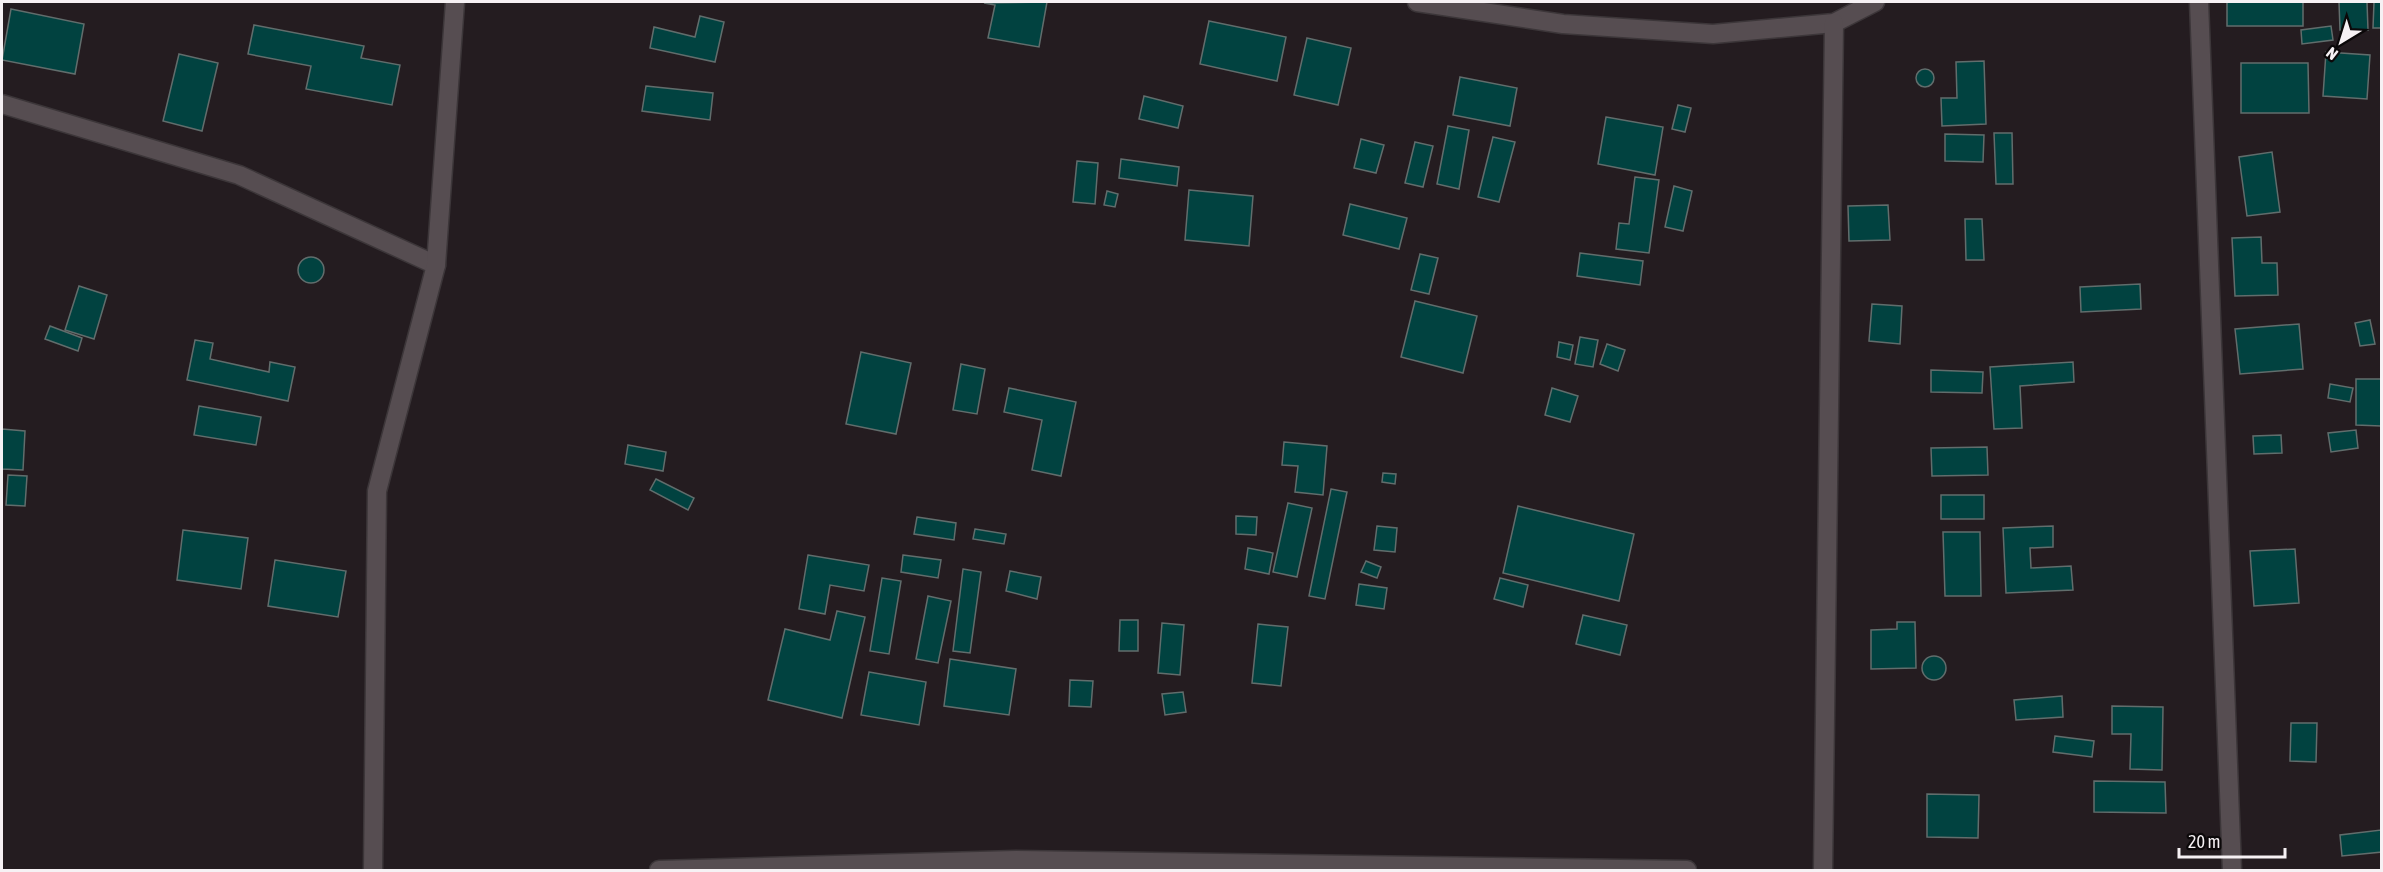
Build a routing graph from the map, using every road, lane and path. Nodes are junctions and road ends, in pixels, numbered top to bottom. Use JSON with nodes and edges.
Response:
{"nodes":[{"id":1,"x":455,"y":2,"type":"edge"},
{"id":2,"x":1417,"y":2,"type":"edge"},
{"id":3,"x":1875,"y":2,"type":"edge"},
{"id":4,"x":2199,"y":2,"type":"edge"},
{"id":5,"x":1834,"y":23,"type":"junction"},
{"id":6,"x":2,"y":104,"type":"edge"},
{"id":7,"x":436,"y":265,"type":"junction"},
{"id":8,"x":1635,"y":869,"type":"edge"},
{"id":9,"x":373,"y":870,"type":"edge"},
{"id":10,"x":659,"y":870,"type":"edge"},
{"id":11,"x":1687,"y":870,"type":"edge"},
{"id":12,"x":1823,"y":870,"type":"edge"},
{"id":13,"x":2232,"y":870,"type":"edge"}],
"edges":[{"from":1,"to":7,"type":"street"},
{"from":2,"to":5,"type":"street"},
{"from":3,"to":5,"type":"street"},
{"from":4,"to":13,"type":"street"},
{"from":5,"to":12,"type":"street"},
{"from":6,"to":7,"type":"street"},
{"from":7,"to":9,"type":"street"},
{"from":8,"to":10,"type":"street"},
{"from":8,"to":11,"type":"street"}]}
